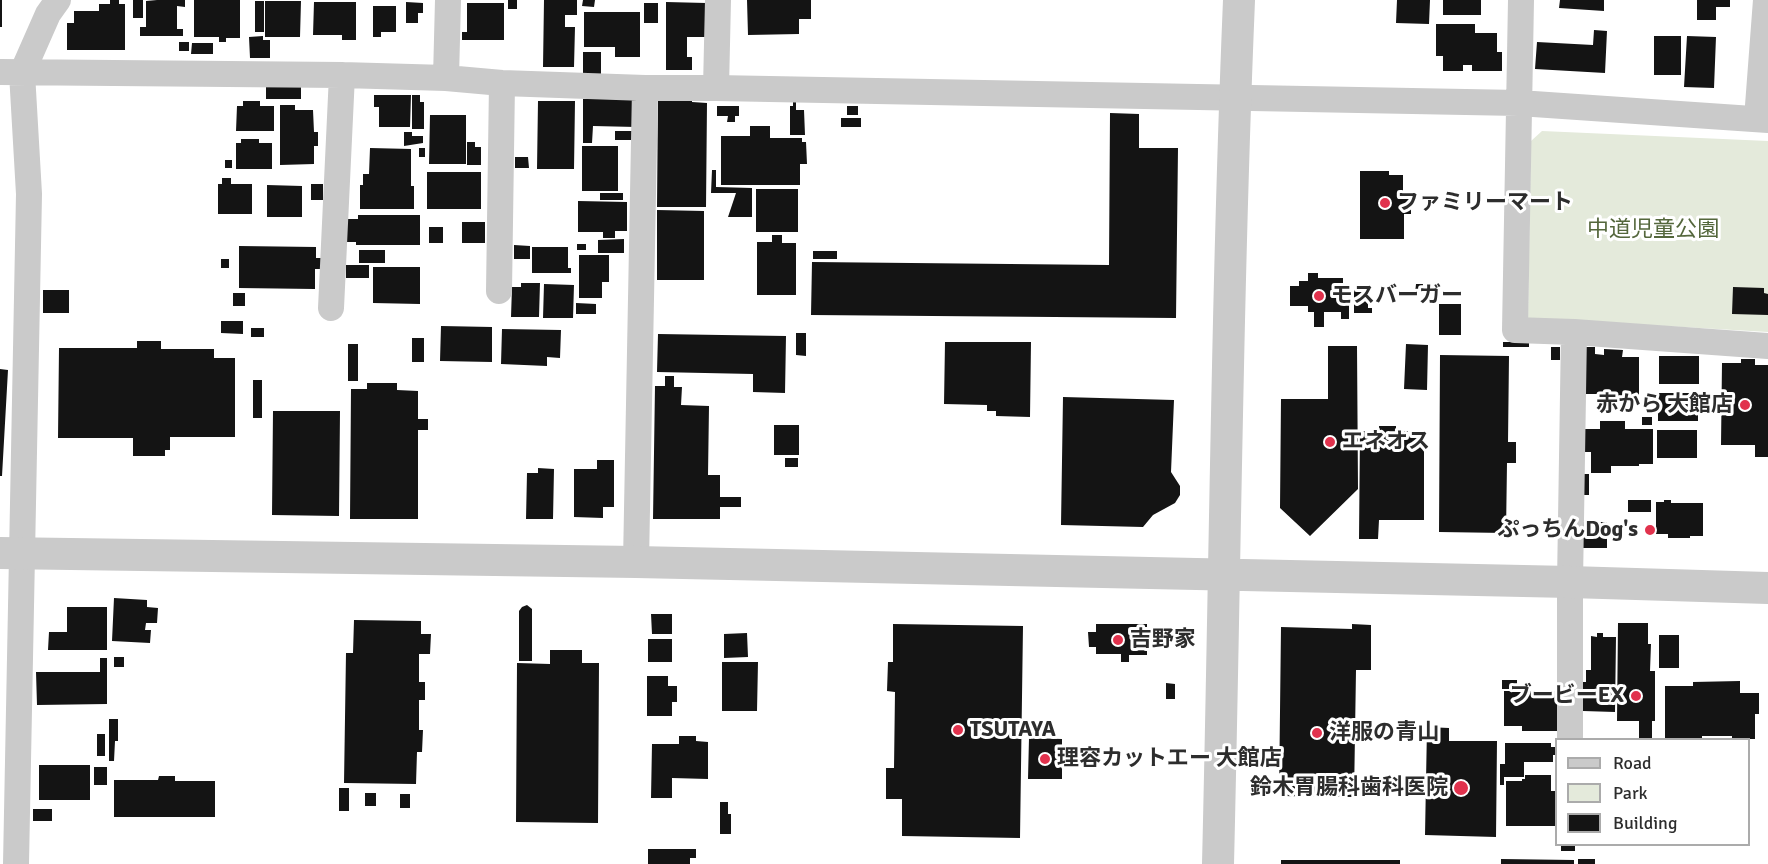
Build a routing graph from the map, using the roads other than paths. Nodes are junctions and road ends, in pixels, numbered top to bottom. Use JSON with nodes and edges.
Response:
{"nodes":[{"id":1,"x":58,"y":0,"type":"edge"},
{"id":2,"x":448,"y":0,"type":"edge"},
{"id":3,"x":718,"y":0,"type":"edge"},
{"id":4,"x":1239,"y":0,"type":"edge"},
{"id":5,"x":1521,"y":0,"type":"edge"},
{"id":6,"x":1766,"y":0,"type":"edge"},
{"id":7,"x":11,"y":72,"type":"edge"},
{"id":8,"x":342,"y":75,"type":"junction"},
{"id":9,"x":446,"y":78,"type":"junction"},
{"id":10,"x":502,"y":83,"type":"junction"},
{"id":11,"x":645,"y":88,"type":"junction"},
{"id":12,"x":716,"y":88,"type":"junction"},
{"id":13,"x":1235,"y":98,"type":"junction"},
{"id":14,"x":1519,"y":103,"type":"junction"},
{"id":15,"x":1763,"y":120,"type":"edge"},
{"id":16,"x":499,"y":291,"type":"dead end"},
{"id":17,"x":331,"y":308,"type":"dead end"},
{"id":18,"x":1574,"y":332,"type":"junction"},
{"id":19,"x":1768,"y":346,"type":"edge"},
{"id":20,"x":11,"y":554,"type":"edge"},
{"id":21,"x":636,"y":562,"type":"junction"},
{"id":22,"x":1223,"y":576,"type":"junction"},
{"id":23,"x":1570,"y":582,"type":"junction"},
{"id":24,"x":1768,"y":588,"type":"edge"},
{"id":25,"x":1570,"y":737,"type":"dead end"},
{"id":26,"x":16,"y":864,"type":"edge"},
{"id":27,"x":1218,"y":864,"type":"edge"}],
"edges":[{"from":1,"to":7,"type":"street"},
{"from":2,"to":9,"type":"street"},
{"from":3,"to":12,"type":"street"},
{"from":4,"to":13,"type":"street"},
{"from":5,"to":14,"type":"street"},
{"from":6,"to":15,"type":"street"},
{"from":7,"to":8,"type":"street"},
{"from":7,"to":20,"type":"street"},
{"from":8,"to":9,"type":"street"},
{"from":8,"to":17,"type":"street"},
{"from":9,"to":10,"type":"street"},
{"from":10,"to":11,"type":"street"},
{"from":10,"to":16,"type":"street"},
{"from":11,"to":12,"type":"street"},
{"from":11,"to":21,"type":"street"},
{"from":12,"to":13,"type":"street"},
{"from":13,"to":14,"type":"street"},
{"from":13,"to":22,"type":"street"},
{"from":14,"to":15,"type":"street"},
{"from":14,"to":18,"type":"street"},
{"from":18,"to":19,"type":"street"},
{"from":18,"to":23,"type":"street"},
{"from":20,"to":21,"type":"street"},
{"from":20,"to":26,"type":"street"},
{"from":21,"to":22,"type":"street"},
{"from":22,"to":23,"type":"street"},
{"from":22,"to":27,"type":"street"},
{"from":23,"to":24,"type":"street"},
{"from":23,"to":25,"type":"street"}]}
